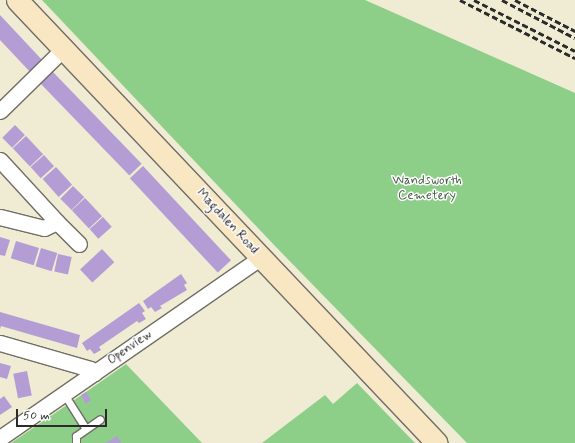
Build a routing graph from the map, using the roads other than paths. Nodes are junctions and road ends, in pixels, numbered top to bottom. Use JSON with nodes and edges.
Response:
{"nodes":[{"id":1,"x":17,"y":0,"type":"edge"},
{"id":2,"x":63,"y":49,"type":"junction"},
{"id":3,"x":0,"y":111,"type":"edge"},
{"id":4,"x":0,"y":160,"type":"edge"},
{"id":5,"x":0,"y":217,"type":"edge"},
{"id":6,"x":57,"y":222,"type":"junction"},
{"id":7,"x":79,"y":244,"type":"dead end"},
{"id":8,"x":260,"y":258,"type":"junction"},
{"id":9,"x":0,"y":343,"type":"edge"},
{"id":10,"x":94,"y":373,"type":"junction"},
{"id":11,"x":64,"y":394,"type":"junction"},
{"id":12,"x":100,"y":419,"type":"dead end"},
{"id":13,"x":86,"y":429,"type":"junction"},
{"id":14,"x":0,"y":438,"type":"edge"},
{"id":15,"x":76,"y":443,"type":"edge"},
{"id":16,"x":437,"y":443,"type":"edge"}],
"edges":[{"from":1,"to":2,"type":"street","name":"Magdalen Road"},
{"from":2,"to":3,"type":"street"},
{"from":2,"to":8,"type":"street","name":"Magdalen Road"},
{"from":4,"to":6,"type":"street"},
{"from":5,"to":6,"type":"street"},
{"from":6,"to":7,"type":"street"},
{"from":8,"to":10,"type":"street","name":"Openview"},
{"from":8,"to":16,"type":"street","name":"Magdalen Road"},
{"from":9,"to":10,"type":"street"},
{"from":10,"to":11,"type":"street","name":"Openview"},
{"from":11,"to":13,"type":"lane"},
{"from":11,"to":14,"type":"street","name":"Openview"},
{"from":12,"to":13,"type":"lane"},
{"from":13,"to":15,"type":"lane"}]}
